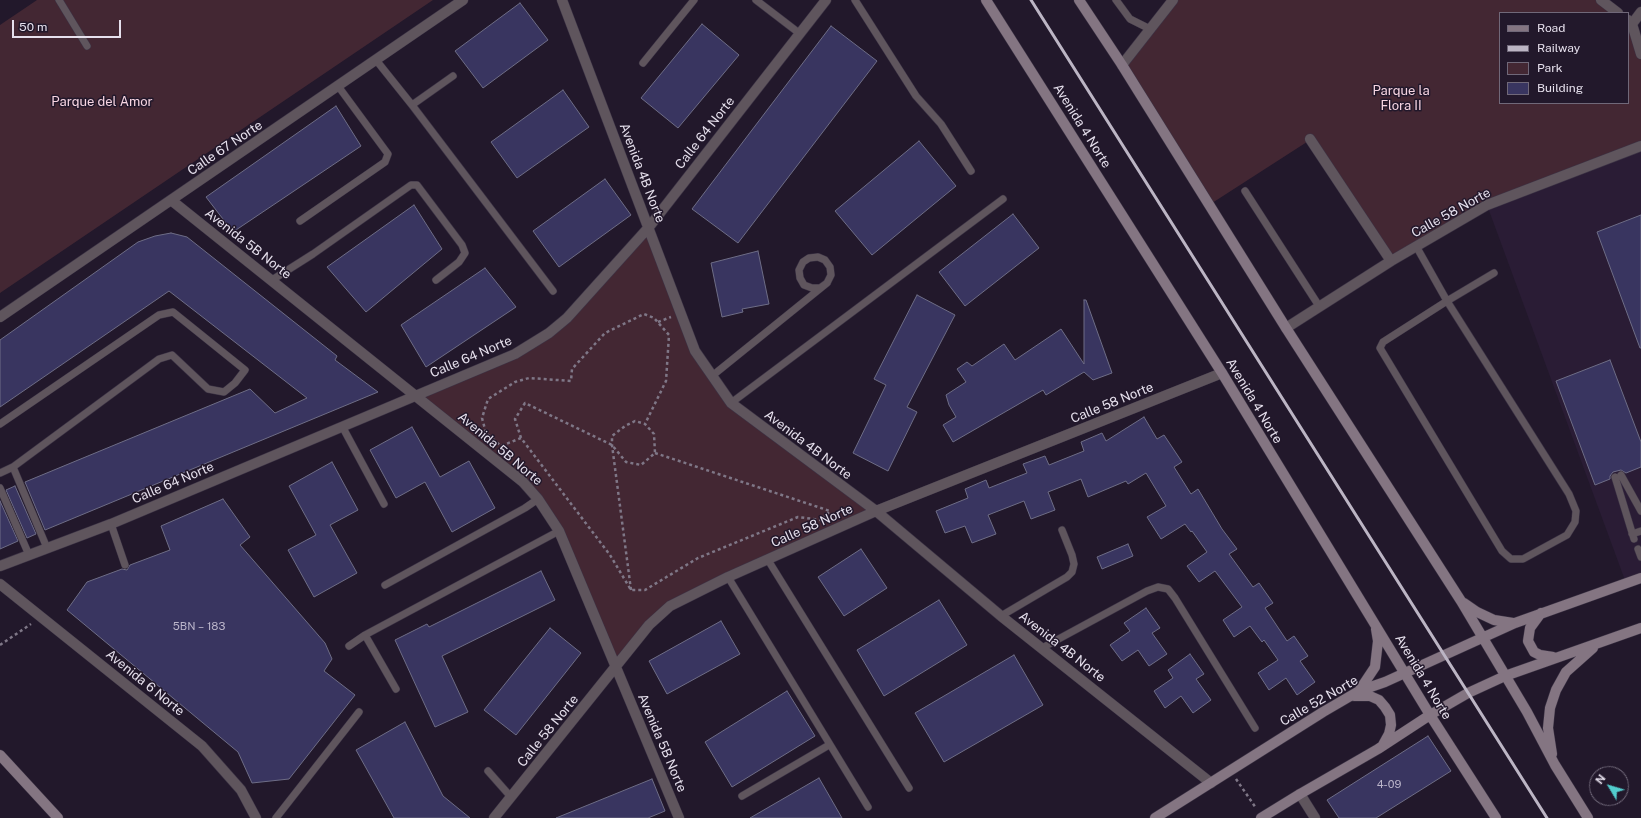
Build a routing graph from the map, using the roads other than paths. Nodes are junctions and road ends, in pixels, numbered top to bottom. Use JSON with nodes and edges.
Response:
{"nodes":[{"id":1,"x":59,"y":0,"type":"edge"},
{"id":2,"x":463,"y":0,"type":"edge"},
{"id":3,"x":562,"y":0,"type":"edge"},
{"id":4,"x":694,"y":0,"type":"edge"},
{"id":5,"x":756,"y":0,"type":"edge"},
{"id":6,"x":826,"y":0,"type":"edge"},
{"id":7,"x":855,"y":0,"type":"edge"},
{"id":8,"x":986,"y":0,"type":"edge"},
{"id":9,"x":1079,"y":0,"type":"edge"},
{"id":10,"x":1116,"y":0,"type":"edge"},
{"id":11,"x":1173,"y":0,"type":"edge"},
{"id":12,"x":1601,"y":0,"type":"edge"},
{"id":13,"x":1617,"y":12,"type":"edge"},
{"id":14,"x":1641,"y":12,"type":"edge"},
{"id":15,"x":1630,"y":22,"type":"edge"},
{"id":16,"x":1150,"y":29,"type":"junction"},
{"id":17,"x":799,"y":33,"type":"junction"},
{"id":18,"x":87,"y":46,"type":"dead end"},
{"id":19,"x":1641,"y":54,"type":"edge"},
{"id":20,"x":376,"y":60,"type":"junction"},
{"id":21,"x":643,"y":63,"type":"dead end"},
{"id":22,"x":1122,"y":65,"type":"junction"},
{"id":23,"x":453,"y":76,"type":"dead end"},
{"id":24,"x":338,"y":86,"type":"junction"},
{"id":25,"x":412,"y":105,"type":"junction"},
{"id":26,"x":1310,"y":140,"type":"dead end"},
{"id":27,"x":1641,"y":146,"type":"edge"},
{"id":28,"x":971,"y":171,"type":"dead end"},
{"id":29,"x":1245,"y":191,"type":"dead end"},
{"id":30,"x":1003,"y":199,"type":"dead end"},
{"id":31,"x":171,"y":200,"type":"junction"},
{"id":32,"x":300,"y":221,"type":"dead end"},
{"id":33,"x":649,"y":227,"type":"junction"},
{"id":34,"x":1416,"y":246,"type":"junction"},
{"id":35,"x":1391,"y":261,"type":"junction"},
{"id":36,"x":1494,"y":273,"type":"dead end"},
{"id":37,"x":272,"y":280,"type":"junction"},
{"id":38,"x":436,"y":280,"type":"dead end"},
{"id":39,"x":827,"y":283,"type":"junction"},
{"id":40,"x":553,"y":292,"type":"dead end"},
{"id":41,"x":1447,"y":302,"type":"junction"},
{"id":42,"x":1319,"y":306,"type":"junction"},
{"id":43,"x":0,"y":317,"type":"edge"},
{"id":44,"x":1286,"y":328,"type":"junction"},
{"id":45,"x":1222,"y":373,"type":"junction"},
{"id":46,"x":712,"y":376,"type":"junction"},
{"id":47,"x":414,"y":396,"type":"junction"},
{"id":48,"x":731,"y":403,"type":"junction"},
{"id":49,"x":0,"y":424,"type":"edge"},
{"id":50,"x":342,"y":426,"type":"junction"},
{"id":51,"x":13,"y":467,"type":"junction"},
{"id":52,"x":0,"y":473,"type":"edge"},
{"id":53,"x":0,"y":488,"type":"edge"},
{"id":54,"x":538,"y":499,"type":"junction"},
{"id":55,"x":1639,"y":501,"type":"edge"},
{"id":56,"x":384,"y":504,"type":"dead end"},
{"id":57,"x":1624,"y":507,"type":"junction"},
{"id":58,"x":1641,"y":511,"type":"edge"},
{"id":59,"x":876,"y":512,"type":"junction"},
{"id":60,"x":111,"y":524,"type":"junction"},
{"id":61,"x":1062,"y":530,"type":"dead end"},
{"id":62,"x":1641,"y":530,"type":"edge"},
{"id":63,"x":559,"y":531,"type":"junction"},
{"id":64,"x":47,"y":548,"type":"junction"},
{"id":65,"x":1638,"y":549,"type":"dead end"},
{"id":66,"x":29,"y":555,"type":"junction"},
{"id":67,"x":1641,"y":557,"type":"edge"},
{"id":68,"x":768,"y":560,"type":"junction"},
{"id":69,"x":125,"y":565,"type":"dead end"},
{"id":70,"x":0,"y":566,"type":"edge"},
{"id":71,"x":728,"y":577,"type":"junction"},
{"id":72,"x":1641,"y":578,"type":"edge"},
{"id":73,"x":0,"y":584,"type":"edge"},
{"id":74,"x":385,"y":585,"type":"dead end"},
{"id":75,"x":1461,"y":601,"type":"junction"},
{"id":76,"x":1541,"y":614,"type":"junction"},
{"id":77,"x":1001,"y":616,"type":"junction"},
{"id":78,"x":1370,"y":616,"type":"junction"},
{"id":79,"x":1515,"y":623,"type":"junction"},
{"id":80,"x":1641,"y":628,"type":"edge"},
{"id":81,"x":365,"y":635,"type":"junction"},
{"id":82,"x":1482,"y":637,"type":"junction"},
{"id":83,"x":1597,"y":644,"type":"junction"},
{"id":84,"x":349,"y":646,"type":"dead end"},
{"id":85,"x":1042,"y":648,"type":"junction"},
{"id":86,"x":1551,"y":657,"type":"junction"},
{"id":87,"x":617,"y":667,"type":"junction"},
{"id":88,"x":1405,"y":672,"type":"junction"},
{"id":89,"x":1505,"y":676,"type":"junction"},
{"id":90,"x":396,"y":689,"type":"dead end"},
{"id":91,"x":1359,"y":691,"type":"junction"},
{"id":92,"x":1350,"y":697,"type":"junction"},
{"id":93,"x":359,"y":712,"type":"dead end"},
{"id":94,"x":1430,"y":715,"type":"junction"},
{"id":95,"x":1255,"y":728,"type":"dead end"},
{"id":96,"x":830,"y":745,"type":"junction"},
{"id":97,"x":1378,"y":749,"type":"junction"},
{"id":98,"x":0,"y":755,"type":"edge"},
{"id":99,"x":1555,"y":766,"type":"junction"},
{"id":100,"x":488,"y":771,"type":"dead end"},
{"id":101,"x":1211,"y":783,"type":"junction"},
{"id":102,"x":909,"y":788,"type":"dead end"},
{"id":103,"x":1300,"y":794,"type":"junction"},
{"id":104,"x":742,"y":796,"type":"dead end"},
{"id":105,"x":511,"y":797,"type":"junction"},
{"id":106,"x":868,"y":807,"type":"dead end"},
{"id":107,"x":58,"y":818,"type":"edge"},
{"id":108,"x":256,"y":818,"type":"edge"},
{"id":109,"x":276,"y":818,"type":"edge"},
{"id":110,"x":494,"y":818,"type":"edge"},
{"id":111,"x":679,"y":818,"type":"edge"},
{"id":112,"x":1155,"y":818,"type":"edge"},
{"id":113,"x":1262,"y":818,"type":"edge"},
{"id":114,"x":1316,"y":818,"type":"edge"},
{"id":115,"x":1496,"y":818,"type":"edge"},
{"id":116,"x":1588,"y":818,"type":"edge"}],
"edges":[{"from":1,"to":18,"type":"lane"},
{"from":2,"to":20,"type":"street","name":"Calle 67 Norte"},
{"from":3,"to":33,"type":"street","name":"Avenida 4B Norte"},
{"from":4,"to":21,"type":"lane"},
{"from":5,"to":17,"type":"lane"},
{"from":6,"to":17,"type":"street","name":"Calle 64 Norte"},
{"from":7,"to":28,"type":"lane"},
{"from":8,"to":45,"type":"main road","name":"Avenida 4 Norte"},
{"from":9,"to":22,"type":"main road"},
{"from":10,"to":16,"type":"lane"},
{"from":11,"to":16,"type":"street"},
{"from":12,"to":13,"type":"street"},
{"from":14,"to":15,"type":"street"},
{"from":15,"to":19,"type":"street"},
{"from":16,"to":22,"type":"street"},
{"from":17,"to":33,"type":"street","name":"Calle 64 Norte"},
{"from":20,"to":24,"type":"street","name":"Calle 67 Norte"},
{"from":20,"to":25,"type":"lane"},
{"from":22,"to":44,"type":"main road"},
{"from":23,"to":25,"type":"lane"},
{"from":24,"to":31,"type":"street","name":"Calle 67 Norte"},
{"from":24,"to":32,"type":"lane"},
{"from":25,"to":40,"type":"lane"},
{"from":26,"to":35,"type":"street"},
{"from":27,"to":34,"type":"street","name":"Calle 58 Norte"},
{"from":29,"to":42,"type":"lane"},
{"from":30,"to":48,"type":"lane"},
{"from":31,"to":37,"type":"street","name":"Avenida 5B Norte"},
{"from":31,"to":43,"type":"street","name":"Calle 67 Norte"},
{"from":33,"to":46,"type":"street","name":"Avenida 4B Norte"},
{"from":33,"to":47,"type":"street","name":"Calle 64 Norte"},
{"from":34,"to":35,"type":"street","name":"Calle 58 Norte"},
{"from":34,"to":41,"type":"lane"},
{"from":35,"to":42,"type":"street","name":"Calle 58 Norte"},
{"from":36,"to":41,"type":"lane"},
{"from":37,"to":38,"type":"lane"},
{"from":37,"to":47,"type":"street","name":"Avenida 5B Norte"},
{"from":39,"to":39,"type":"lane"},
{"from":39,"to":46,"type":"lane"},
{"from":41,"to":41,"type":"lane"},
{"from":42,"to":44,"type":"street","name":"Calle 58 Norte"},
{"from":44,"to":75,"type":"main road"},
{"from":45,"to":59,"type":"street","name":"Calle 58 Norte"},
{"from":45,"to":78,"type":"main road","name":"Avenida 4 Norte"},
{"from":46,"to":48,"type":"street","name":"Avenida 4B Norte"},
{"from":47,"to":50,"type":"street","name":"Calle 64 Norte"},
{"from":47,"to":54,"type":"street","name":"Avenida 5B Norte"},
{"from":48,"to":59,"type":"street","name":"Avenida 4B Norte"},
{"from":49,"to":51,"type":"lane"},
{"from":50,"to":56,"type":"lane"},
{"from":50,"to":60,"type":"street","name":"Calle 64 Norte"},
{"from":51,"to":52,"type":"lane"},
{"from":51,"to":64,"type":"lane"},
{"from":53,"to":66,"type":"lane"},
{"from":54,"to":63,"type":"street","name":"Avenida 5B Norte"},
{"from":54,"to":74,"type":"lane"},
{"from":55,"to":57,"type":"lane"},
{"from":55,"to":57,"type":"lane"},
{"from":55,"to":58,"type":"lane"},
{"from":57,"to":62,"type":"lane"},
{"from":59,"to":68,"type":"street","name":"Calle 58 Norte"},
{"from":59,"to":77,"type":"street","name":"Avenida 4B Norte"},
{"from":60,"to":64,"type":"street","name":"Calle 64 Norte"},
{"from":60,"to":69,"type":"lane"},
{"from":61,"to":77,"type":"lane"},
{"from":63,"to":81,"type":"lane"},
{"from":63,"to":87,"type":"street","name":"Avenida 5B Norte"},
{"from":64,"to":66,"type":"street","name":"Calle 64 Norte"},
{"from":65,"to":67,"type":"lane"},
{"from":66,"to":70,"type":"street","name":"Calle 64 Norte"},
{"from":68,"to":71,"type":"street","name":"Calle 58 Norte"},
{"from":68,"to":102,"type":"lane"},
{"from":71,"to":87,"type":"street","name":"Calle 58 Norte"},
{"from":71,"to":96,"type":"lane"},
{"from":72,"to":76,"type":"main road","name":"Calle 52 Norte"},
{"from":73,"to":108,"type":"street","name":"Avenida 6 Norte"},
{"from":75,"to":79,"type":"main road"},
{"from":75,"to":82,"type":"main road"},
{"from":76,"to":79,"type":"main road","name":"Calle 52 Norte"},
{"from":76,"to":86,"type":"main road"},
{"from":77,"to":85,"type":"street","name":"Avenida 4B Norte"},
{"from":78,"to":88,"type":"main road","name":"Avenida 4 Norte"},
{"from":78,"to":91,"type":"main road"},
{"from":79,"to":82,"type":"main road","name":"Calle 52 Norte"},
{"from":80,"to":83,"type":"main road"},
{"from":81,"to":84,"type":"lane"},
{"from":81,"to":90,"type":"lane"},
{"from":82,"to":88,"type":"main road","name":"Calle 52 Norte"},
{"from":82,"to":89,"type":"main road"},
{"from":83,"to":86,"type":"main road"},
{"from":83,"to":99,"type":"main road"},
{"from":85,"to":95,"type":"lane"},
{"from":85,"to":101,"type":"street","name":"Avenida 4B Norte"},
{"from":86,"to":89,"type":"main road"},
{"from":87,"to":105,"type":"street","name":"Calle 58 Norte"},
{"from":87,"to":111,"type":"street","name":"Avenida 5B Norte"},
{"from":88,"to":91,"type":"main road","name":"Calle 52 Norte"},
{"from":88,"to":94,"type":"main road","name":"Avenida 4 Norte"},
{"from":89,"to":94,"type":"main road"},
{"from":89,"to":99,"type":"main road"},
{"from":91,"to":92,"type":"main road","name":"Calle 52 Norte"},
{"from":92,"to":97,"type":"main road"},
{"from":92,"to":101,"type":"main road","name":"Calle 52 Norte"},
{"from":93,"to":109,"type":"lane"},
{"from":94,"to":97,"type":"main road"},
{"from":94,"to":115,"type":"main road","name":"Avenida 4 Norte"},
{"from":96,"to":104,"type":"lane"},
{"from":96,"to":106,"type":"lane"},
{"from":97,"to":103,"type":"main road"},
{"from":98,"to":107,"type":"main road"},
{"from":99,"to":116,"type":"main road"},
{"from":100,"to":105,"type":"lane"},
{"from":101,"to":112,"type":"main road","name":"Calle 52 Norte"},
{"from":103,"to":113,"type":"main road"},
{"from":103,"to":114,"type":"street"},
{"from":105,"to":110,"type":"street","name":"Calle 58 Norte"}]}
